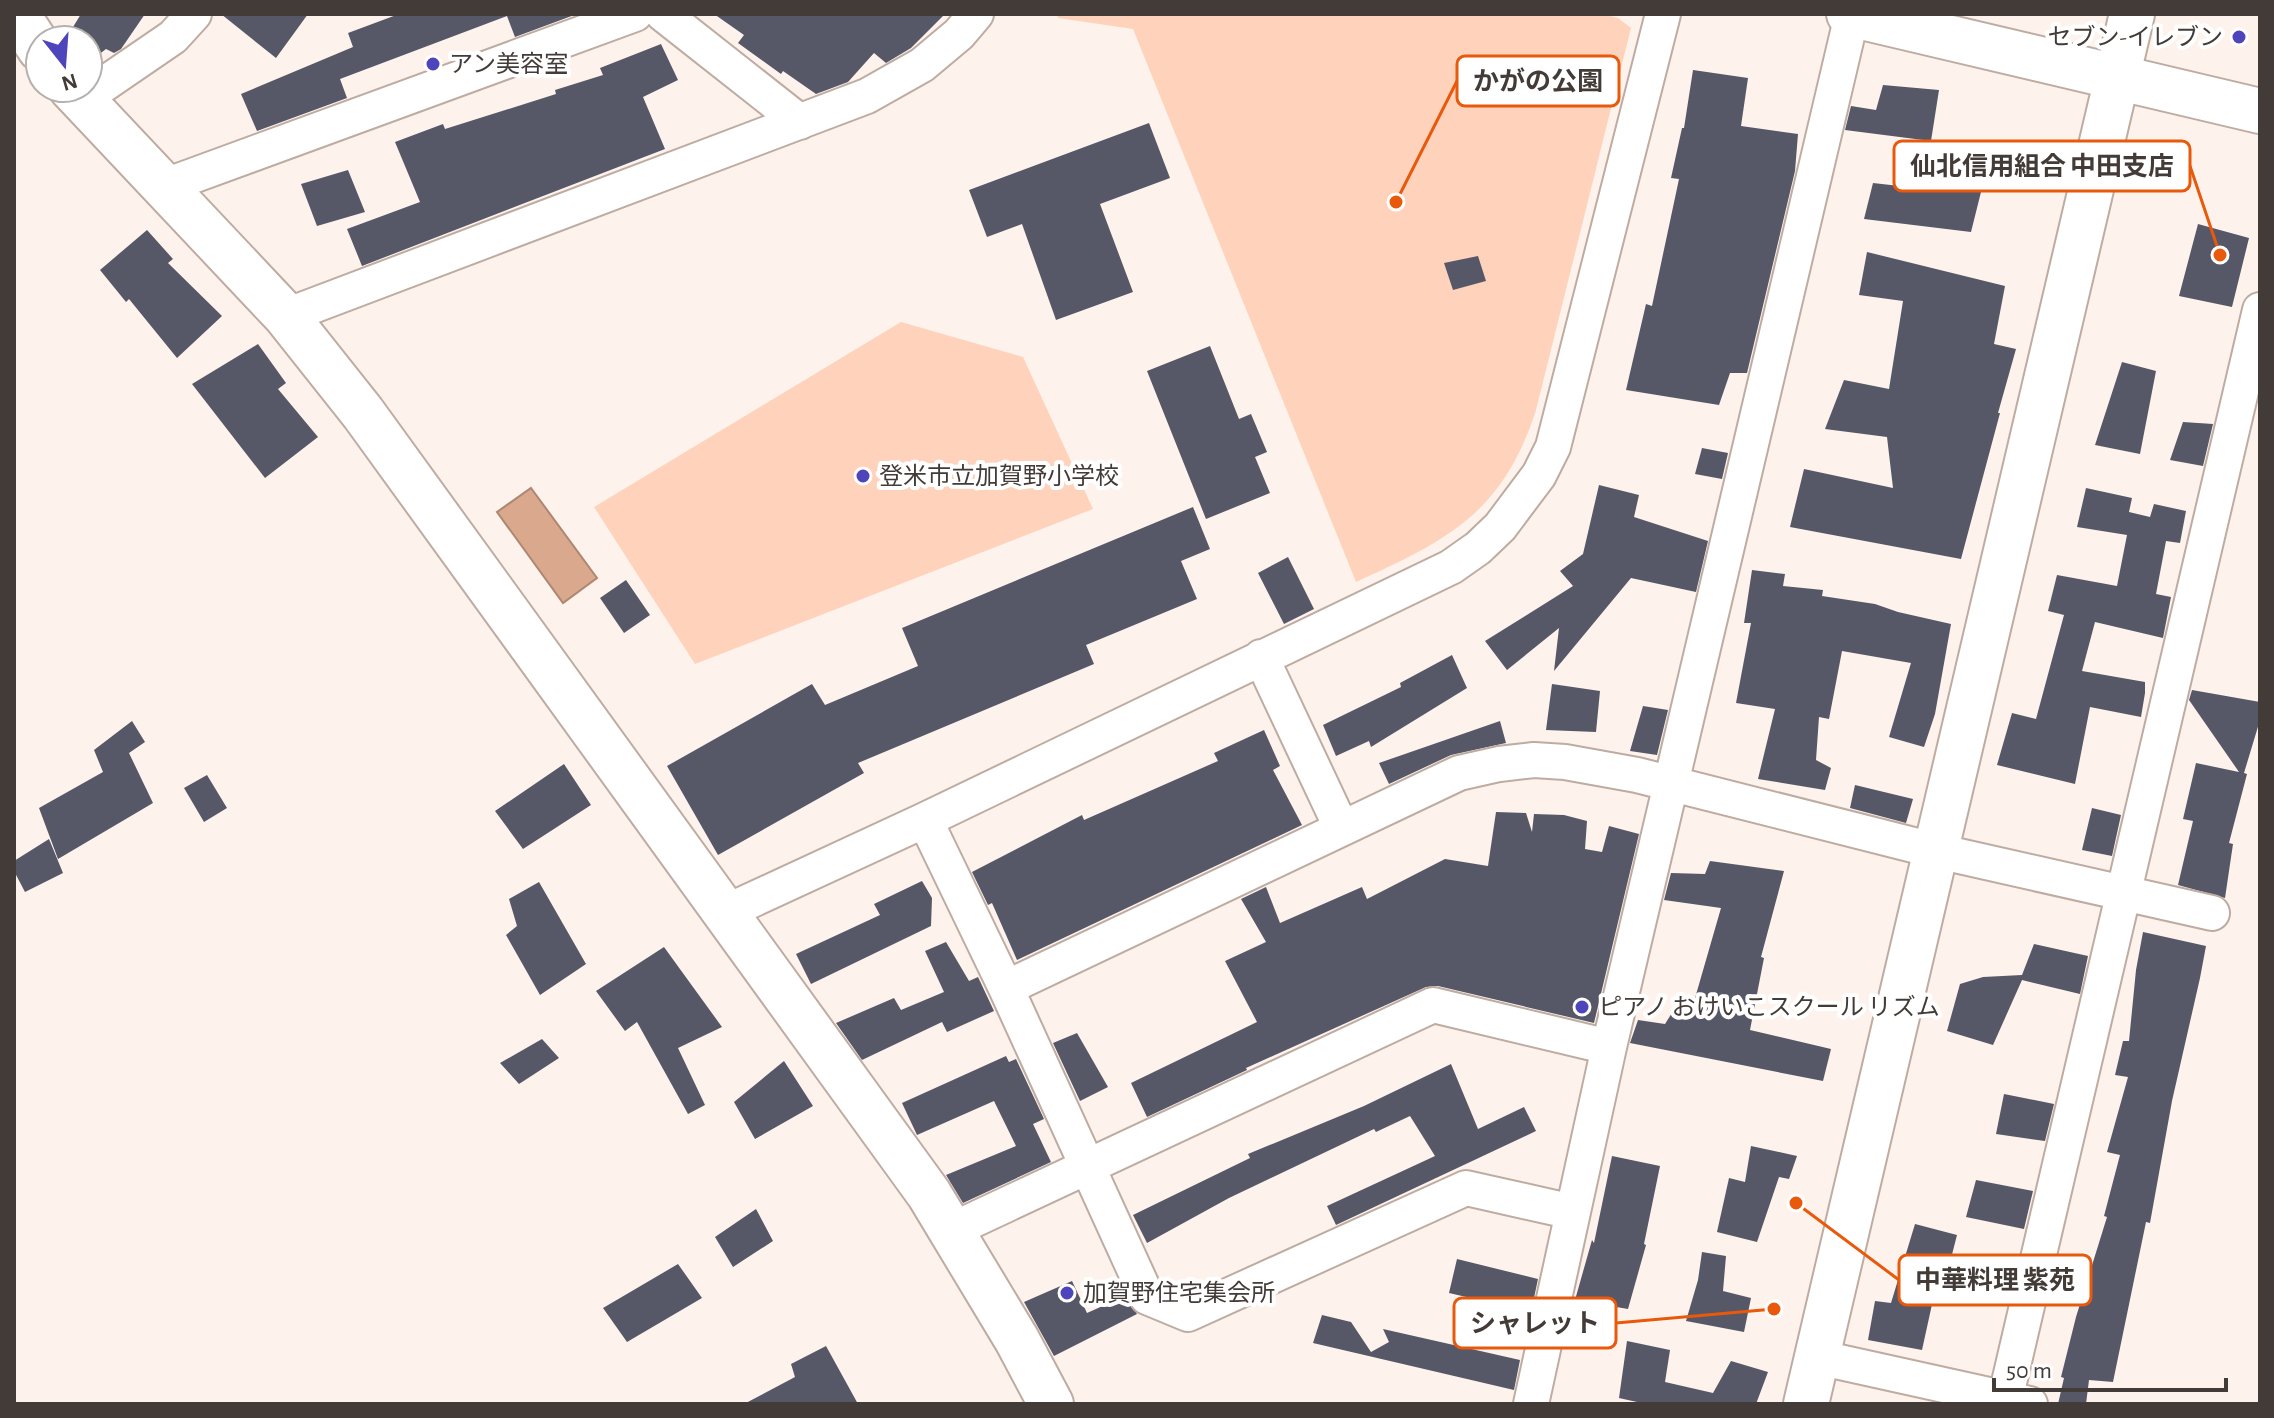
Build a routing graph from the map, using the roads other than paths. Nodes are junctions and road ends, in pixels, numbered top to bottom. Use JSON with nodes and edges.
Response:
{"nodes":[{"id":1,"x":194,"y":14,"type":"edge"},
{"id":2,"x":635,"y":14,"type":"edge"},
{"id":3,"x":663,"y":14,"type":"edge"},
{"id":4,"x":1663,"y":14,"type":"edge"},
{"id":5,"x":1851,"y":14,"type":"edge"},
{"id":6,"x":2132,"y":14,"type":"edge"},
{"id":7,"x":970,"y":16,"type":"edge"},
{"id":8,"x":2117,"y":77,"type":"junction"},
{"id":9,"x":104,"y":78,"type":"edge"},
{"id":10,"x":86,"y":104,"type":"edge"},
{"id":11,"x":2260,"y":111,"type":"edge"},
{"id":12,"x":800,"y":122,"type":"junction"},
{"id":13,"x":165,"y":186,"type":"junction"},
{"id":14,"x":2260,"y":310,"type":"edge"},
{"id":15,"x":286,"y":316,"type":"junction"},
{"id":16,"x":1261,"y":657,"type":"junction"},
{"id":17,"x":1672,"y":785,"type":"junction"},
{"id":18,"x":925,"y":820,"type":"junction"},
{"id":19,"x":1341,"y":827,"type":"junction"},
{"id":20,"x":1937,"y":851,"type":"junction"},
{"id":21,"x":2125,"y":894,"type":"junction"},
{"id":22,"x":726,"y":912,"type":"junction"},
{"id":23,"x":2212,"y":913,"type":"dead end"},
{"id":24,"x":1006,"y":988,"type":"junction"},
{"id":25,"x":1609,"y":1047,"type":"junction"},
{"id":26,"x":1089,"y":1167,"type":"junction"},
{"id":27,"x":1573,"y":1212,"type":"junction"},
{"id":28,"x":952,"y":1230,"type":"junction"},
{"id":29,"x":1817,"y":1357,"type":"junction"},
{"id":30,"x":2013,"y":1402,"type":"edge"},
{"id":31,"x":1051,"y":1404,"type":"edge"},
{"id":32,"x":1531,"y":1404,"type":"edge"},
{"id":33,"x":1806,"y":1404,"type":"edge"}],
"edges":[{"from":1,"to":9,"type":"street"},
{"from":2,"to":13,"type":"street"},
{"from":3,"to":12,"type":"street"},
{"from":4,"to":16,"type":"street"},
{"from":5,"to":8,"type":"street"},
{"from":5,"to":17,"type":"street"},
{"from":6,"to":8,"type":"street"},
{"from":7,"to":12,"type":"street"},
{"from":8,"to":11,"type":"street"},
{"from":8,"to":20,"type":"street"},
{"from":10,"to":13,"type":"street"},
{"from":12,"to":15,"type":"street"},
{"from":13,"to":15,"type":"street"},
{"from":14,"to":21,"type":"street"},
{"from":15,"to":22,"type":"street"},
{"from":16,"to":18,"type":"street"},
{"from":16,"to":19,"type":"street"},
{"from":17,"to":19,"type":"street"},
{"from":17,"to":20,"type":"street"},
{"from":17,"to":25,"type":"street"},
{"from":18,"to":22,"type":"street"},
{"from":18,"to":24,"type":"street"},
{"from":19,"to":24,"type":"street"},
{"from":20,"to":21,"type":"street"},
{"from":20,"to":29,"type":"street"},
{"from":21,"to":23,"type":"street"},
{"from":21,"to":30,"type":"street"},
{"from":22,"to":28,"type":"street"},
{"from":24,"to":26,"type":"street"},
{"from":25,"to":26,"type":"street"},
{"from":25,"to":27,"type":"street"},
{"from":26,"to":27,"type":"street"},
{"from":26,"to":28,"type":"street"},
{"from":27,"to":32,"type":"street"},
{"from":28,"to":31,"type":"street"},
{"from":29,"to":30,"type":"street"},
{"from":29,"to":33,"type":"street"}]}
